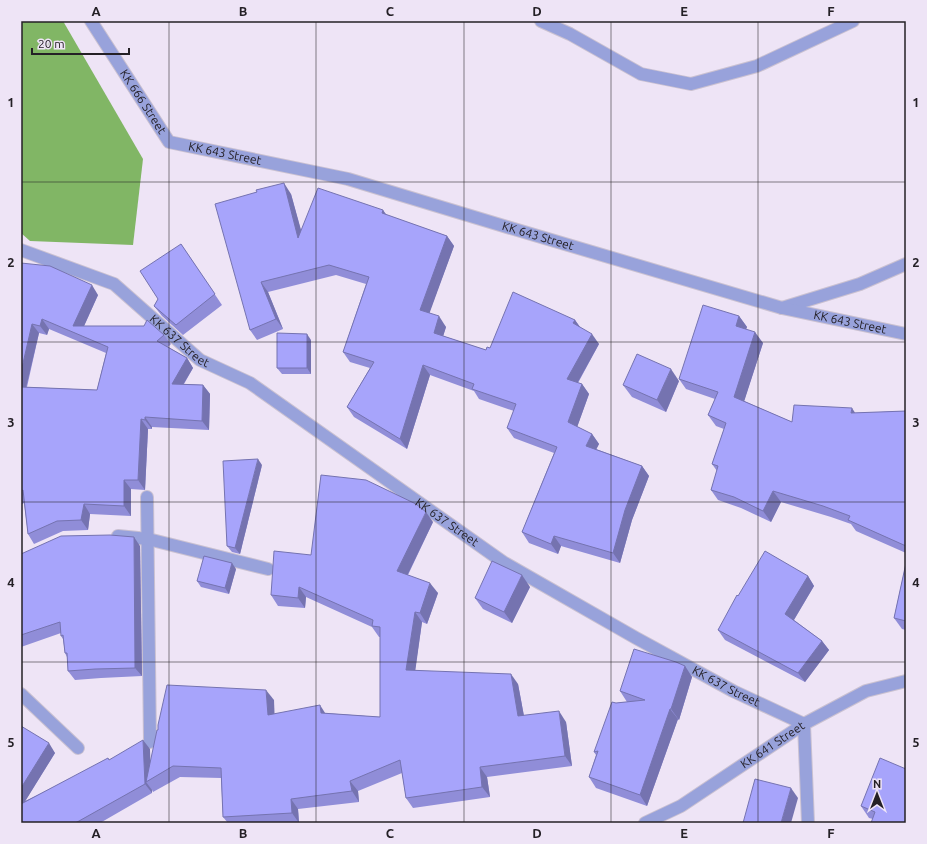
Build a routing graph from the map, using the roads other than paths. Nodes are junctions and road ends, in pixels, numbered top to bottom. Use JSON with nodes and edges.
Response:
{"nodes":[{"id":1,"x":91,"y":21,"type":"edge"},
{"id":2,"x":541,"y":21,"type":"edge"},
{"id":3,"x":853,"y":21,"type":"edge"},
{"id":4,"x":169,"y":142,"type":"joint"},
{"id":5,"x":21,"y":250,"type":"edge"},
{"id":6,"x":906,"y":264,"type":"edge"},
{"id":7,"x":782,"y":308,"type":"junction"},
{"id":8,"x":906,"y":334,"type":"edge"},
{"id":9,"x":147,"y":497,"type":"dead end"},
{"id":10,"x":109,"y":536,"type":"edge"},
{"id":11,"x":148,"y":539,"type":"junction"},
{"id":12,"x":268,"y":569,"type":"dead end"},
{"id":13,"x":906,"y":681,"type":"edge"},
{"id":14,"x":21,"y":694,"type":"edge"},
{"id":15,"x":804,"y":724,"type":"junction"},
{"id":16,"x":150,"y":742,"type":"dead end"},
{"id":17,"x":78,"y":748,"type":"dead end"},
{"id":18,"x":645,"y":823,"type":"edge"},
{"id":19,"x":808,"y":823,"type":"edge"}],
"edges":[{"from":1,"to":4,"type":"street","name":"KK 666 Street"},
{"from":2,"to":3,"type":"street"},
{"from":4,"to":7,"type":"street","name":"KK 643 Street"},
{"from":5,"to":15,"type":"street","name":"KK 637 Street"},
{"from":6,"to":7,"type":"street"},
{"from":7,"to":8,"type":"street","name":"KK 643 Street"},
{"from":9,"to":11,"type":"street"},
{"from":10,"to":11,"type":"street"},
{"from":11,"to":12,"type":"street"},
{"from":11,"to":16,"type":"street"},
{"from":13,"to":15,"type":"street","name":"KK 641 Street"},
{"from":14,"to":17,"type":"street"},
{"from":15,"to":18,"type":"street","name":"KK 641 Street"},
{"from":15,"to":19,"type":"street"}]}
